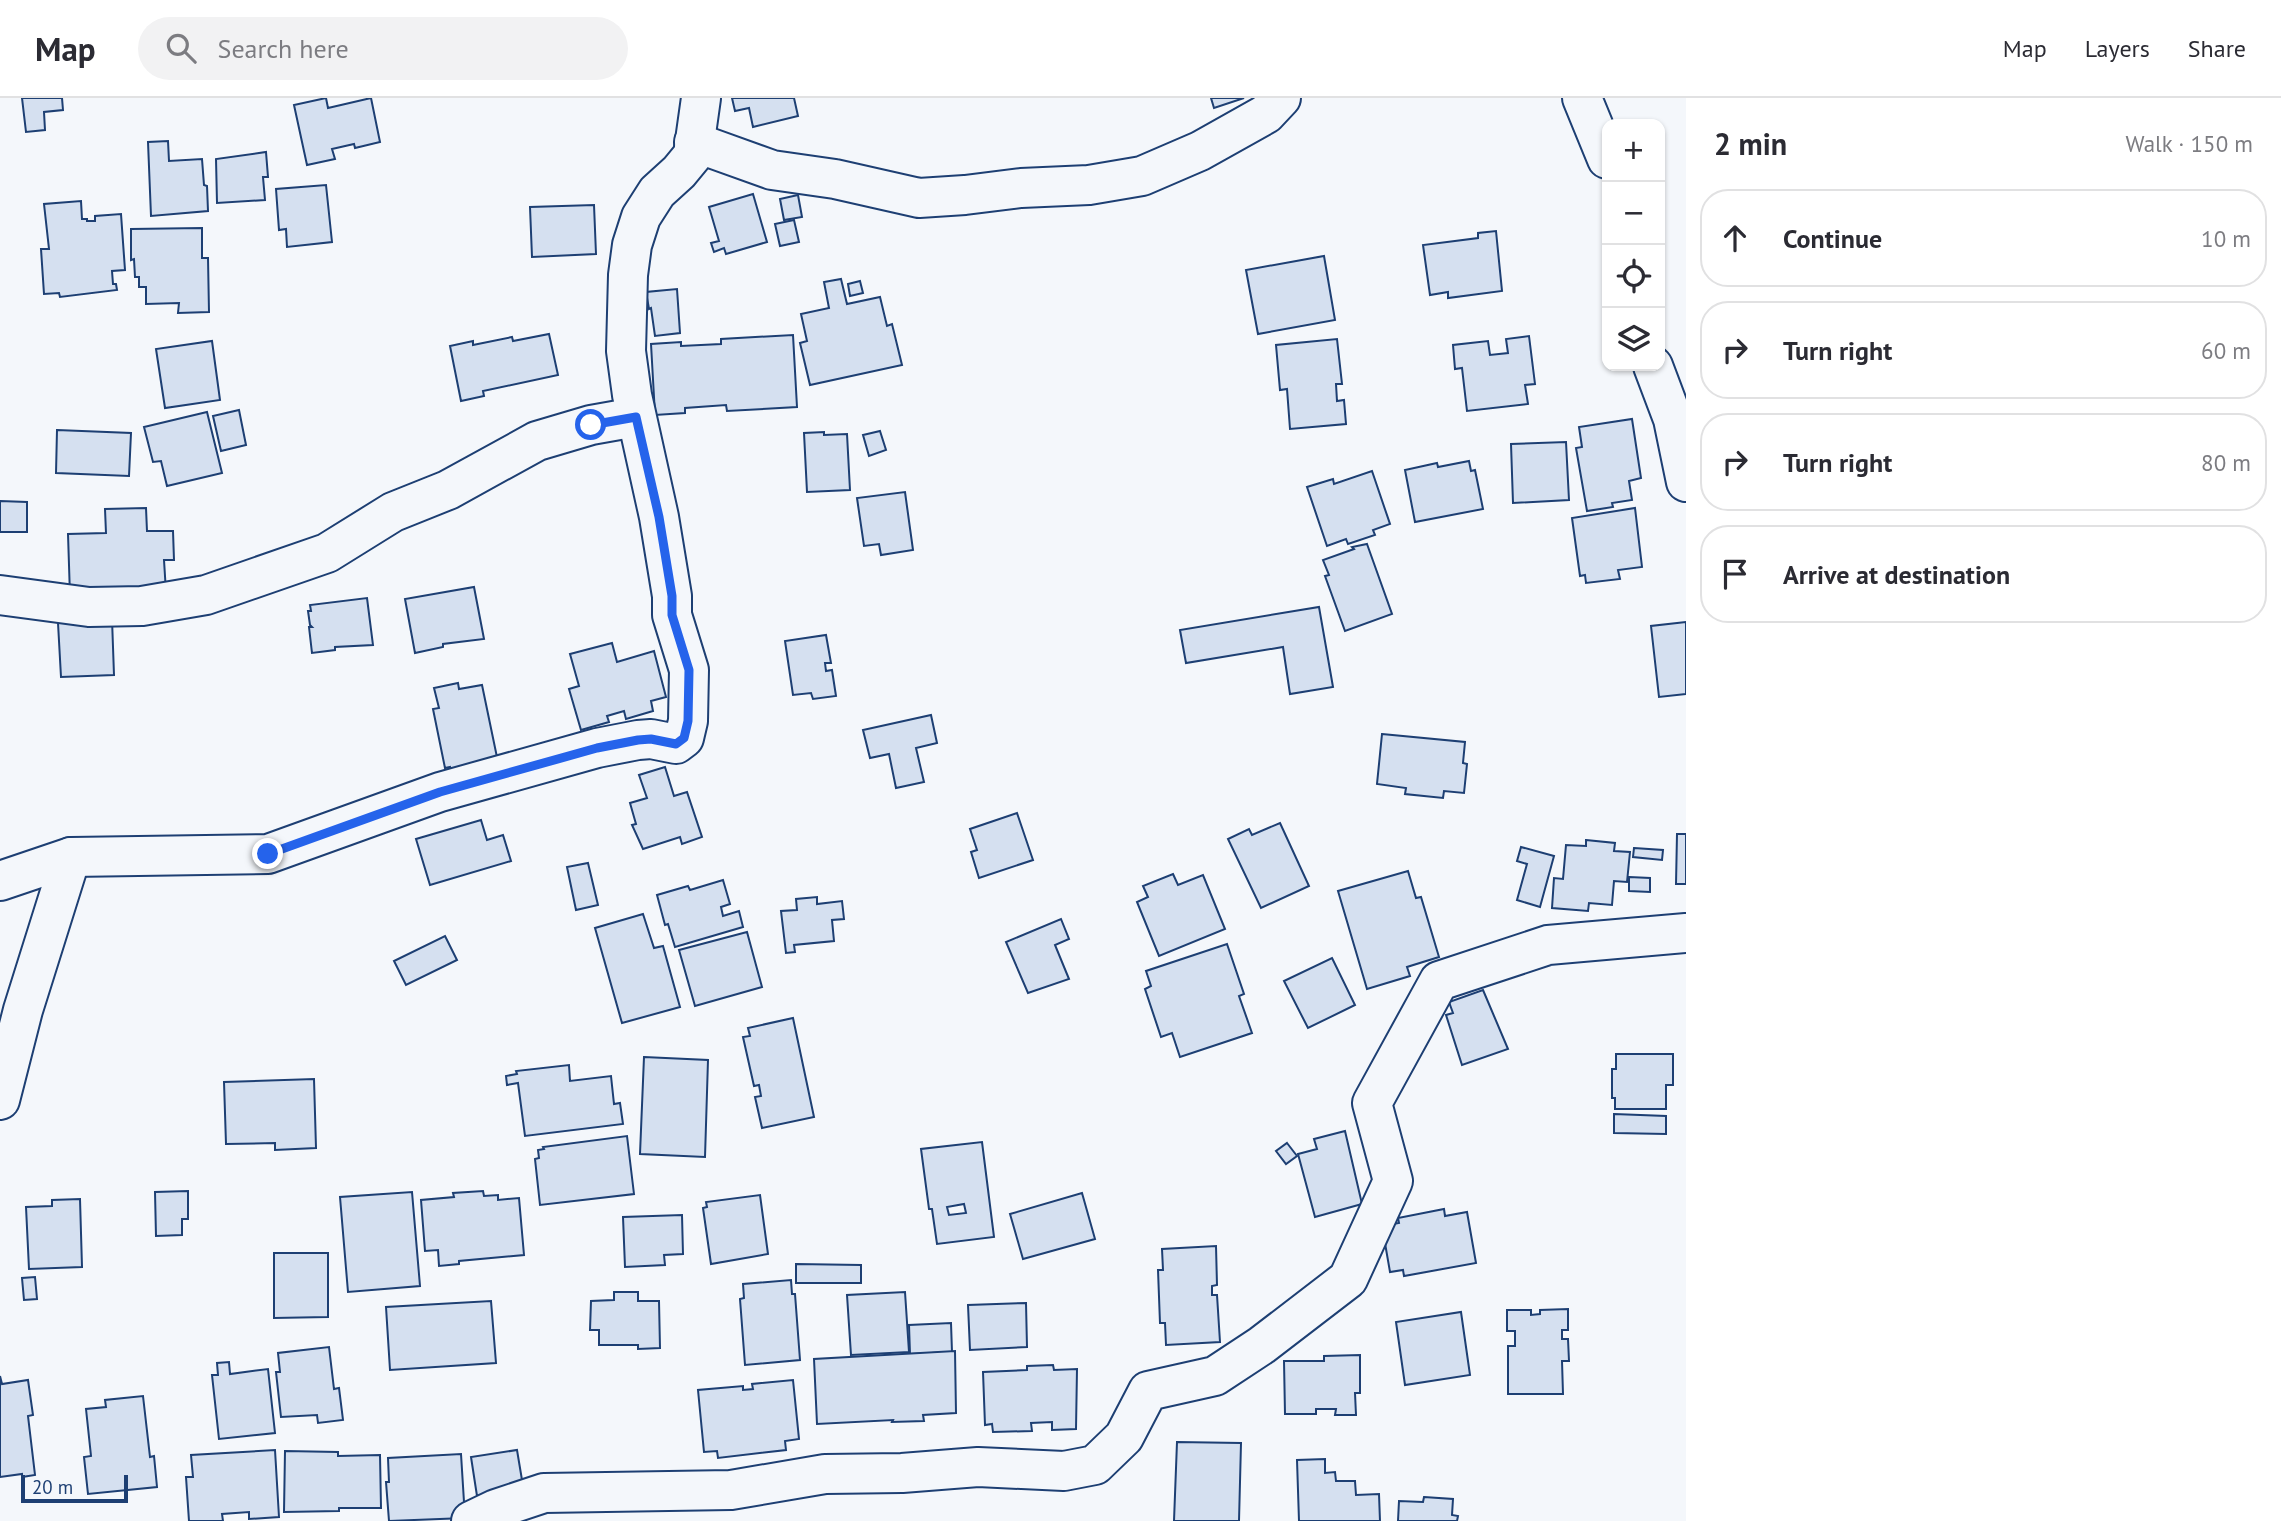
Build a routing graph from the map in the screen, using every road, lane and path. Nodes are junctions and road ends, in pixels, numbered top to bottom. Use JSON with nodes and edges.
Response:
{"nodes":[{"id":1,"x":701,"y":98,"type":"edge"},
{"id":2,"x":1281,"y":98,"type":"edge"},
{"id":3,"x":1582,"y":98,"type":"edge"},
{"id":4,"x":694,"y":142,"type":"junction"},
{"id":5,"x":1602,"y":147,"type":"edge"},
{"id":6,"x":1655,"y":371,"type":"edge"},
{"id":7,"x":636,"y":417,"type":"junction"},
{"id":8,"x":1686,"y":482,"type":"edge"},
{"id":9,"x":0,"y":595,"type":"edge"},
{"id":10,"x":71,"y":857,"type":"junction"},
{"id":11,"x":0,"y":881,"type":"edge"},
{"id":12,"x":1686,"y":933,"type":"edge"},
{"id":13,"x":0,"y":1100,"type":"edge"},
{"id":14,"x":471,"y":1521,"type":"edge"}],
"edges":[{"from":1,"to":4,"type":"street"},
{"from":2,"to":4,"type":"street"},
{"from":3,"to":5,"type":"street"},
{"from":4,"to":7,"type":"street"},
{"from":6,"to":8,"type":"street"},
{"from":7,"to":9,"type":"street"},
{"from":7,"to":10,"type":"street"},
{"from":10,"to":11,"type":"street"},
{"from":10,"to":13,"type":"street"},
{"from":12,"to":14,"type":"street"}]}
